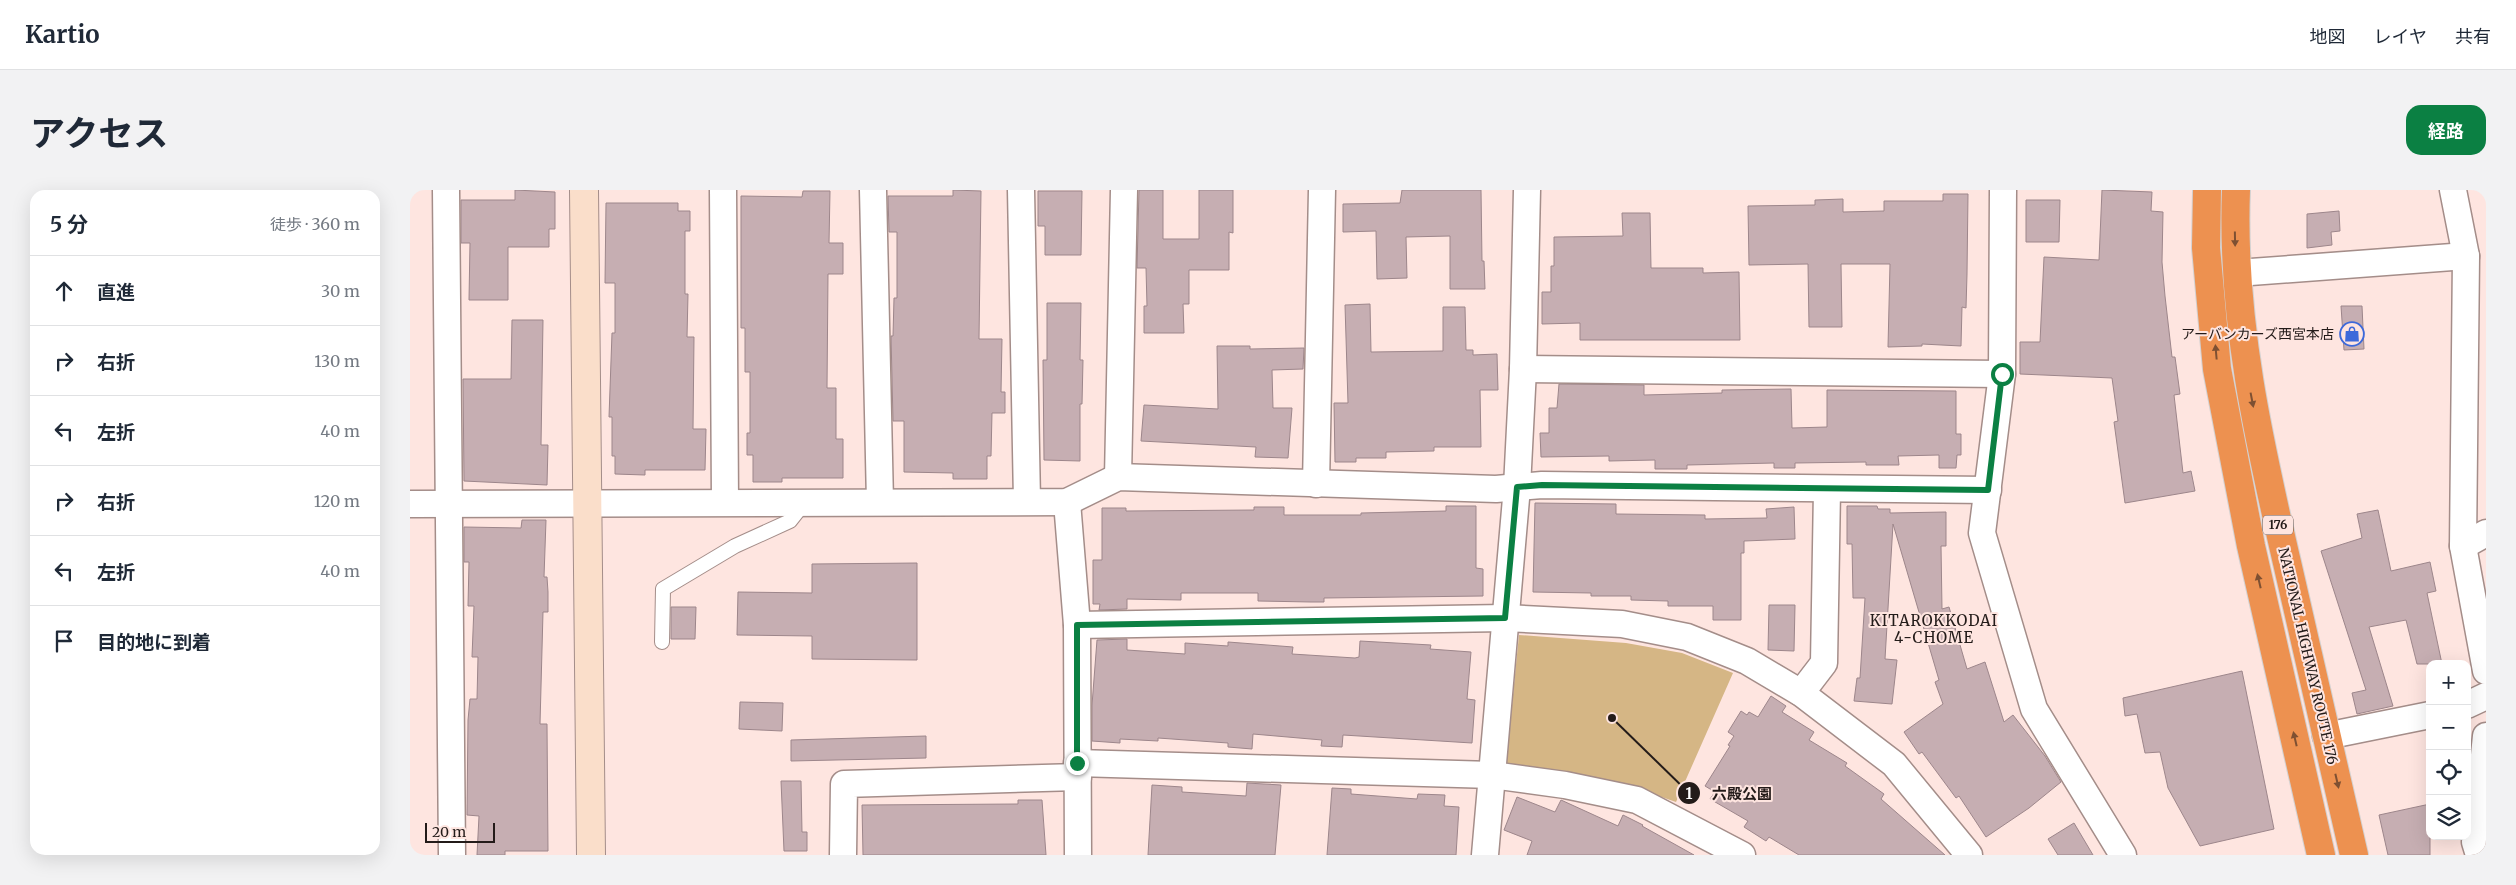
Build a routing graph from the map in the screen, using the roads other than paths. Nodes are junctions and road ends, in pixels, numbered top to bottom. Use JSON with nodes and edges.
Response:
{"nodes":[{"id":1,"x":446,"y":190,"type":"edge"},
{"id":2,"x":584,"y":190,"type":"edge"},
{"id":3,"x":723,"y":190,"type":"edge"},
{"id":4,"x":873,"y":190,"type":"edge"},
{"id":5,"x":1020,"y":190,"type":"edge"},
{"id":6,"x":1124,"y":190,"type":"edge"},
{"id":7,"x":1322,"y":190,"type":"edge"},
{"id":8,"x":1527,"y":190,"type":"edge"},
{"id":9,"x":2003,"y":190,"type":"edge"},
{"id":10,"x":2207,"y":190,"type":"edge"},
{"id":11,"x":2236,"y":190,"type":"edge"},
{"id":12,"x":2453,"y":190,"type":"edge"},
{"id":13,"x":2466,"y":256,"type":"junction"},
{"id":14,"x":2237,"y":273,"type":"junction"},
{"id":15,"x":1523,"y":369,"type":"junction"},
{"id":16,"x":2002,"y":374,"type":"junction"},
{"id":17,"x":1118,"y":477,"type":"junction"},
{"id":18,"x":1316,"y":484,"type":"junction"},
{"id":19,"x":1517,"y":487,"type":"junction"},
{"id":20,"x":1827,"y":490,"type":"junction"},
{"id":21,"x":1988,"y":490,"type":"junction"},
{"id":22,"x":1027,"y":501,"type":"junction"},
{"id":23,"x":725,"y":502,"type":"junction"},
{"id":24,"x":805,"y":502,"type":"junction"},
{"id":25,"x":880,"y":502,"type":"junction"},
{"id":26,"x":1067,"y":502,"type":"junction"},
{"id":27,"x":448,"y":503,"type":"junction"},
{"id":28,"x":410,"y":504,"type":"edge"},
{"id":29,"x":587,"y":505,"type":"junction"},
{"id":30,"x":2486,"y":533,"type":"edge"},
{"id":31,"x":2463,"y":546,"type":"junction"},
{"id":32,"x":1505,"y":618,"type":"junction"},
{"id":33,"x":1077,"y":625,"type":"junction"},
{"id":34,"x":662,"y":642,"type":"dead end"},
{"id":35,"x":2486,"y":671,"type":"edge"},
{"id":36,"x":1801,"y":693,"type":"junction"},
{"id":37,"x":2486,"y":696,"type":"edge"},
{"id":38,"x":2471,"y":703,"type":"edge"},
{"id":39,"x":2426,"y":716,"type":"edge"},
{"id":40,"x":2326,"y":736,"type":"junction"},
{"id":41,"x":2486,"y":736,"type":"edge"},
{"id":42,"x":1077,"y":770,"type":"junction"},
{"id":43,"x":1492,"y":775,"type":"junction"},
{"id":44,"x":452,"y":855,"type":"edge"},
{"id":45,"x":591,"y":855,"type":"edge"},
{"id":46,"x":843,"y":855,"type":"edge"},
{"id":47,"x":1078,"y":855,"type":"edge"},
{"id":48,"x":1485,"y":855,"type":"edge"},
{"id":49,"x":1742,"y":855,"type":"edge"},
{"id":50,"x":1969,"y":855,"type":"edge"},
{"id":51,"x":2123,"y":855,"type":"edge"},
{"id":52,"x":2321,"y":855,"type":"edge"},
{"id":53,"x":2354,"y":855,"type":"edge"},
{"id":54,"x":2480,"y":855,"type":"edge"}],
"edges":[{"from":1,"to":27,"type":"street"},
{"from":2,"to":29,"type":"street"},
{"from":3,"to":23,"type":"street"},
{"from":4,"to":25,"type":"street"},
{"from":5,"to":22,"type":"street"},
{"from":6,"to":17,"type":"street"},
{"from":7,"to":18,"type":"street"},
{"from":8,"to":15,"type":"street"},
{"from":9,"to":16,"type":"street"},
{"from":52,"to":10,"type":"highway","number":"176","one_way":true},
{"from":11,"to":14,"type":"highway","name":"NATIONAL HIGHWAY ROUTE 176","number":"176","one_way":true},
{"from":12,"to":13,"type":"street"},
{"from":13,"to":14,"type":"street"},
{"from":13,"to":31,"type":"street"},
{"from":14,"to":40,"type":"highway","name":"NATIONAL HIGHWAY ROUTE 176","number":"176","one_way":true},
{"from":15,"to":16,"type":"street"},
{"from":15,"to":19,"type":"street"},
{"from":16,"to":21,"type":"street"},
{"from":17,"to":18,"type":"street"},
{"from":17,"to":26,"type":"street"},
{"from":18,"to":19,"type":"street"},
{"from":19,"to":20,"type":"street"},
{"from":19,"to":32,"type":"street"},
{"from":20,"to":21,"type":"street"},
{"from":20,"to":36,"type":"street"},
{"from":21,"to":51,"type":"street"},
{"from":22,"to":25,"type":"street"},
{"from":22,"to":26,"type":"street"},
{"from":23,"to":24,"type":"street"},
{"from":23,"to":29,"type":"street"},
{"from":24,"to":25,"type":"street"},
{"from":24,"to":34,"type":"lane"},
{"from":26,"to":33,"type":"street"},
{"from":27,"to":28,"type":"street"},
{"from":27,"to":29,"type":"street"},
{"from":27,"to":44,"type":"street"},
{"from":29,"to":45,"type":"street"},
{"from":30,"to":31,"type":"street"},
{"from":31,"to":35,"type":"street"},
{"from":32,"to":33,"type":"street"},
{"from":32,"to":36,"type":"street"},
{"from":32,"to":43,"type":"street"},
{"from":33,"to":42,"type":"street"},
{"from":36,"to":50,"type":"street"},
{"from":37,"to":38,"type":"street"},
{"from":39,"to":40,"type":"street"},
{"from":40,"to":53,"type":"highway","name":"NATIONAL HIGHWAY ROUTE 176","number":"176","one_way":true},
{"from":41,"to":54,"type":"street"},
{"from":42,"to":43,"type":"street"},
{"from":42,"to":46,"type":"street"},
{"from":42,"to":47,"type":"street"},
{"from":43,"to":48,"type":"street"},
{"from":43,"to":49,"type":"street"}]}
